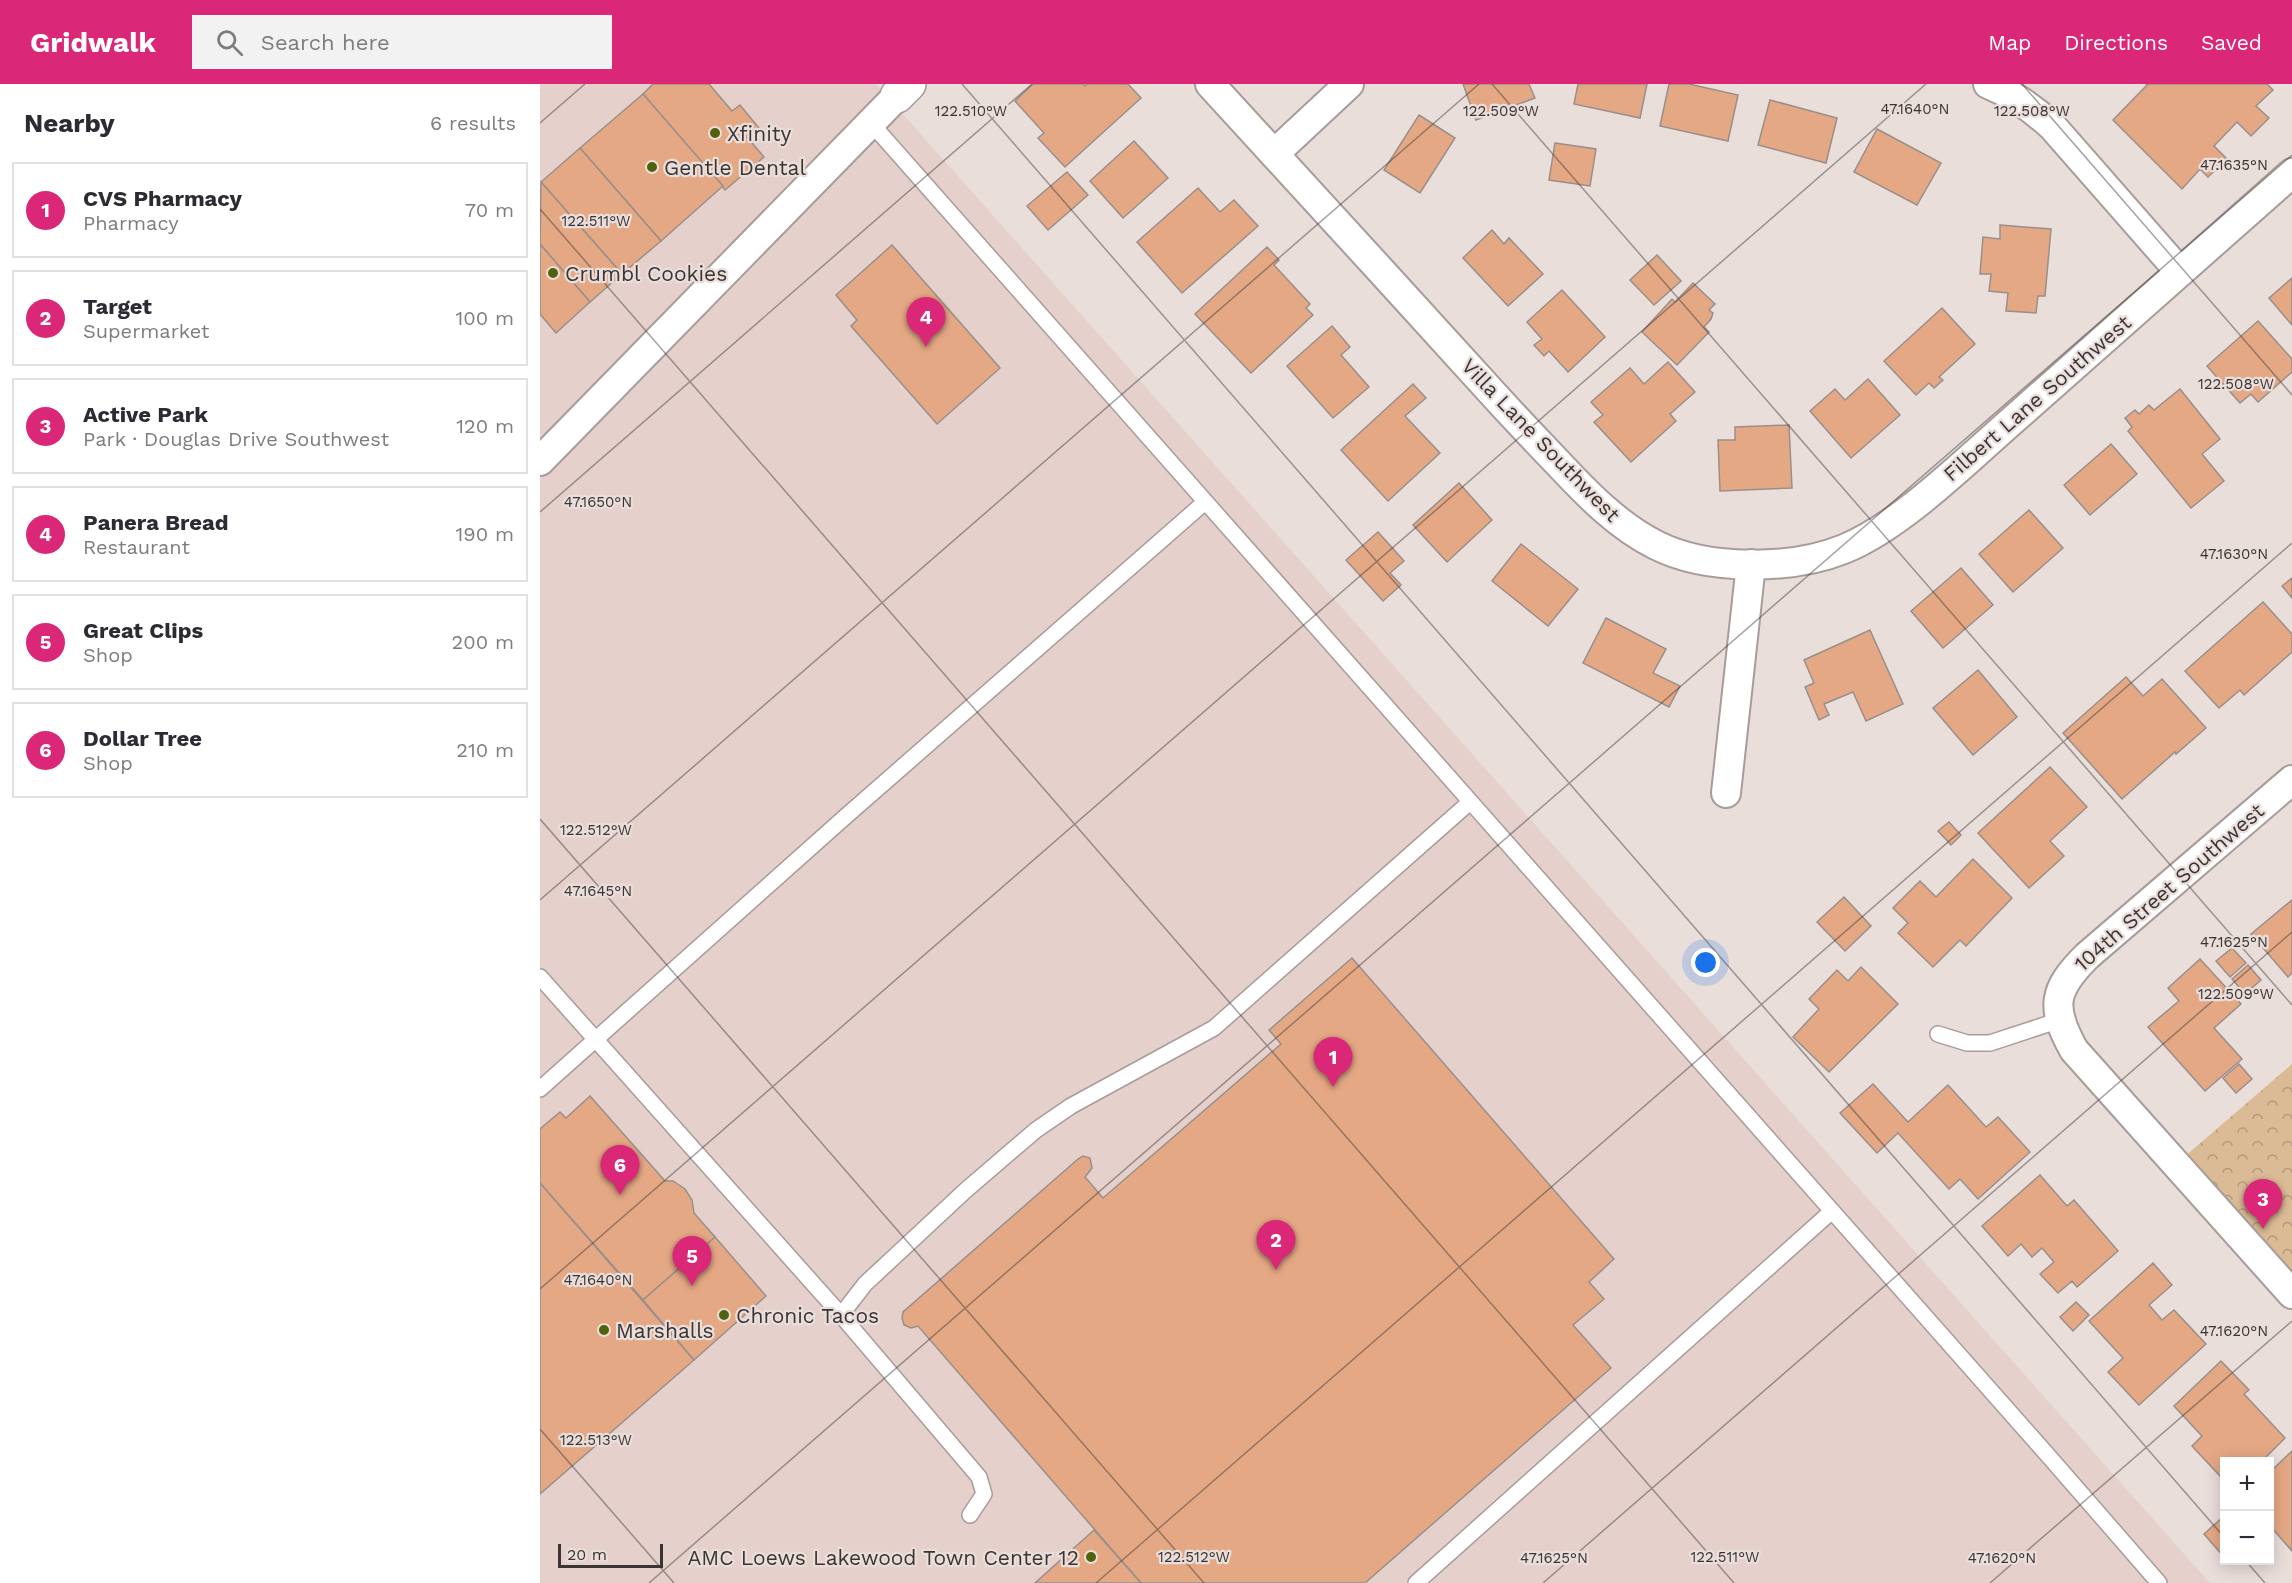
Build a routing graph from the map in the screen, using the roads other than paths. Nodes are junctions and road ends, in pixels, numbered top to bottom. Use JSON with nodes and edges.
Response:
{"nodes":[{"id":1,"x":1210,"y":84,"type":"edge"},
{"id":2,"x":1349,"y":84,"type":"edge"},
{"id":3,"x":1988,"y":84,"type":"edge"},
{"id":4,"x":903,"y":90,"type":"edge"},
{"id":5,"x":871,"y":123,"type":"junction"},
{"id":6,"x":1274,"y":154,"type":"junction"},
{"id":7,"x":2292,"y":173,"type":"edge"},
{"id":8,"x":2180,"y":272,"type":"junction"},
{"id":9,"x":540,"y":461,"type":"edge"},
{"id":10,"x":1205,"y":502,"type":"junction"},
{"id":11,"x":1751,"y":564,"type":"junction"},
{"id":12,"x":2292,"y":780,"type":"edge"},
{"id":13,"x":1725,"y":793,"type":"dead end"},
{"id":14,"x":1470,"y":802,"type":"junction"},
{"id":15,"x":540,"y":977,"type":"edge"},
{"id":16,"x":2059,"y":1012,"type":"junction"},
{"id":17,"x":1938,"y":1034,"type":"dead end"},
{"id":18,"x":596,"y":1040,"type":"junction"},
{"id":19,"x":540,"y":1089,"type":"edge"},
{"id":20,"x":1832,"y":1211,"type":"junction"},
{"id":21,"x":2292,"y":1294,"type":"edge"},
{"id":22,"x":841,"y":1315,"type":"junction"},
{"id":23,"x":970,"y":1515,"type":"dead end"},
{"id":24,"x":1416,"y":1583,"type":"edge"},
{"id":25,"x":2159,"y":1583,"type":"edge"}],
"edges":[{"from":1,"to":6,"type":"street","name":"Villa Lane Southwest"},
{"from":2,"to":6,"type":"street"},
{"from":3,"to":8,"type":"street"},
{"from":4,"to":5,"type":"street"},
{"from":5,"to":9,"type":"street"},
{"from":5,"to":10,"type":"lane"},
{"from":6,"to":11,"type":"street","name":"Villa Lane Southwest"},
{"from":7,"to":8,"type":"street","name":"Filbert Lane Southwest"},
{"from":8,"to":11,"type":"street","name":"Filbert Lane Southwest"},
{"from":10,"to":14,"type":"lane"},
{"from":10,"to":18,"type":"lane"},
{"from":11,"to":13,"type":"street"},
{"from":12,"to":16,"type":"street","name":"104th Street Southwest"},
{"from":14,"to":20,"type":"lane"},
{"from":14,"to":22,"type":"lane"},
{"from":15,"to":18,"type":"lane"},
{"from":16,"to":17,"type":"lane"},
{"from":16,"to":21,"type":"street"},
{"from":18,"to":19,"type":"lane"},
{"from":18,"to":22,"type":"lane"},
{"from":20,"to":24,"type":"lane"},
{"from":20,"to":25,"type":"lane"},
{"from":22,"to":23,"type":"lane"}]}
